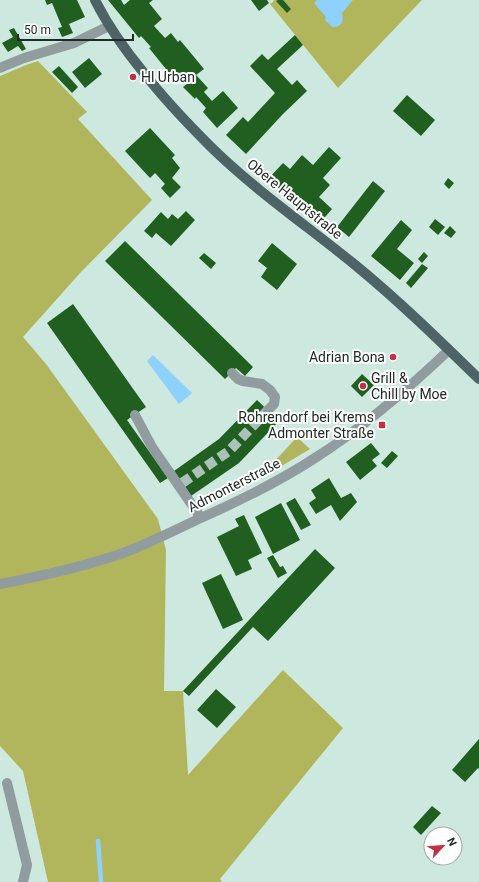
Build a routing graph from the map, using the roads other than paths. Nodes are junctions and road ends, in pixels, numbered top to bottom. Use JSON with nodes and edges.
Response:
{"nodes":[{"id":1,"x":95,"y":0,"type":"edge"},
{"id":2,"x":109,"y":26,"type":"junction"},
{"id":3,"x":0,"y":68,"type":"edge"},
{"id":4,"x":450,"y":350,"type":"junction"},
{"id":5,"x":232,"y":373,"type":"dead end"},
{"id":6,"x":479,"y":379,"type":"edge"},
{"id":7,"x":268,"y":410,"type":"tunnel mouth"},
{"id":8,"x":134,"y":415,"type":"dead end"},
{"id":9,"x":201,"y":518,"type":"junction"},
{"id":10,"x":0,"y":584,"type":"edge"},
{"id":11,"x":7,"y":783,"type":"dead end"},
{"id":12,"x":23,"y":882,"type":"edge"}],
"edges":[{"from":1,"to":2,"type":"main road","name":"Obere Hauptstraße"},
{"from":2,"to":3,"type":"street"},
{"from":2,"to":4,"type":"main road","name":"Obere Hauptstraße"},
{"from":4,"to":6,"type":"main road","name":"Obere Hauptstraße"},
{"from":4,"to":9,"type":"street","name":"Admonterstraße"},
{"from":5,"to":7,"type":"street"},
{"from":8,"to":9,"type":"street"},
{"from":9,"to":10,"type":"street","name":"Admonterstraße"},
{"from":11,"to":12,"type":"street"}]}
